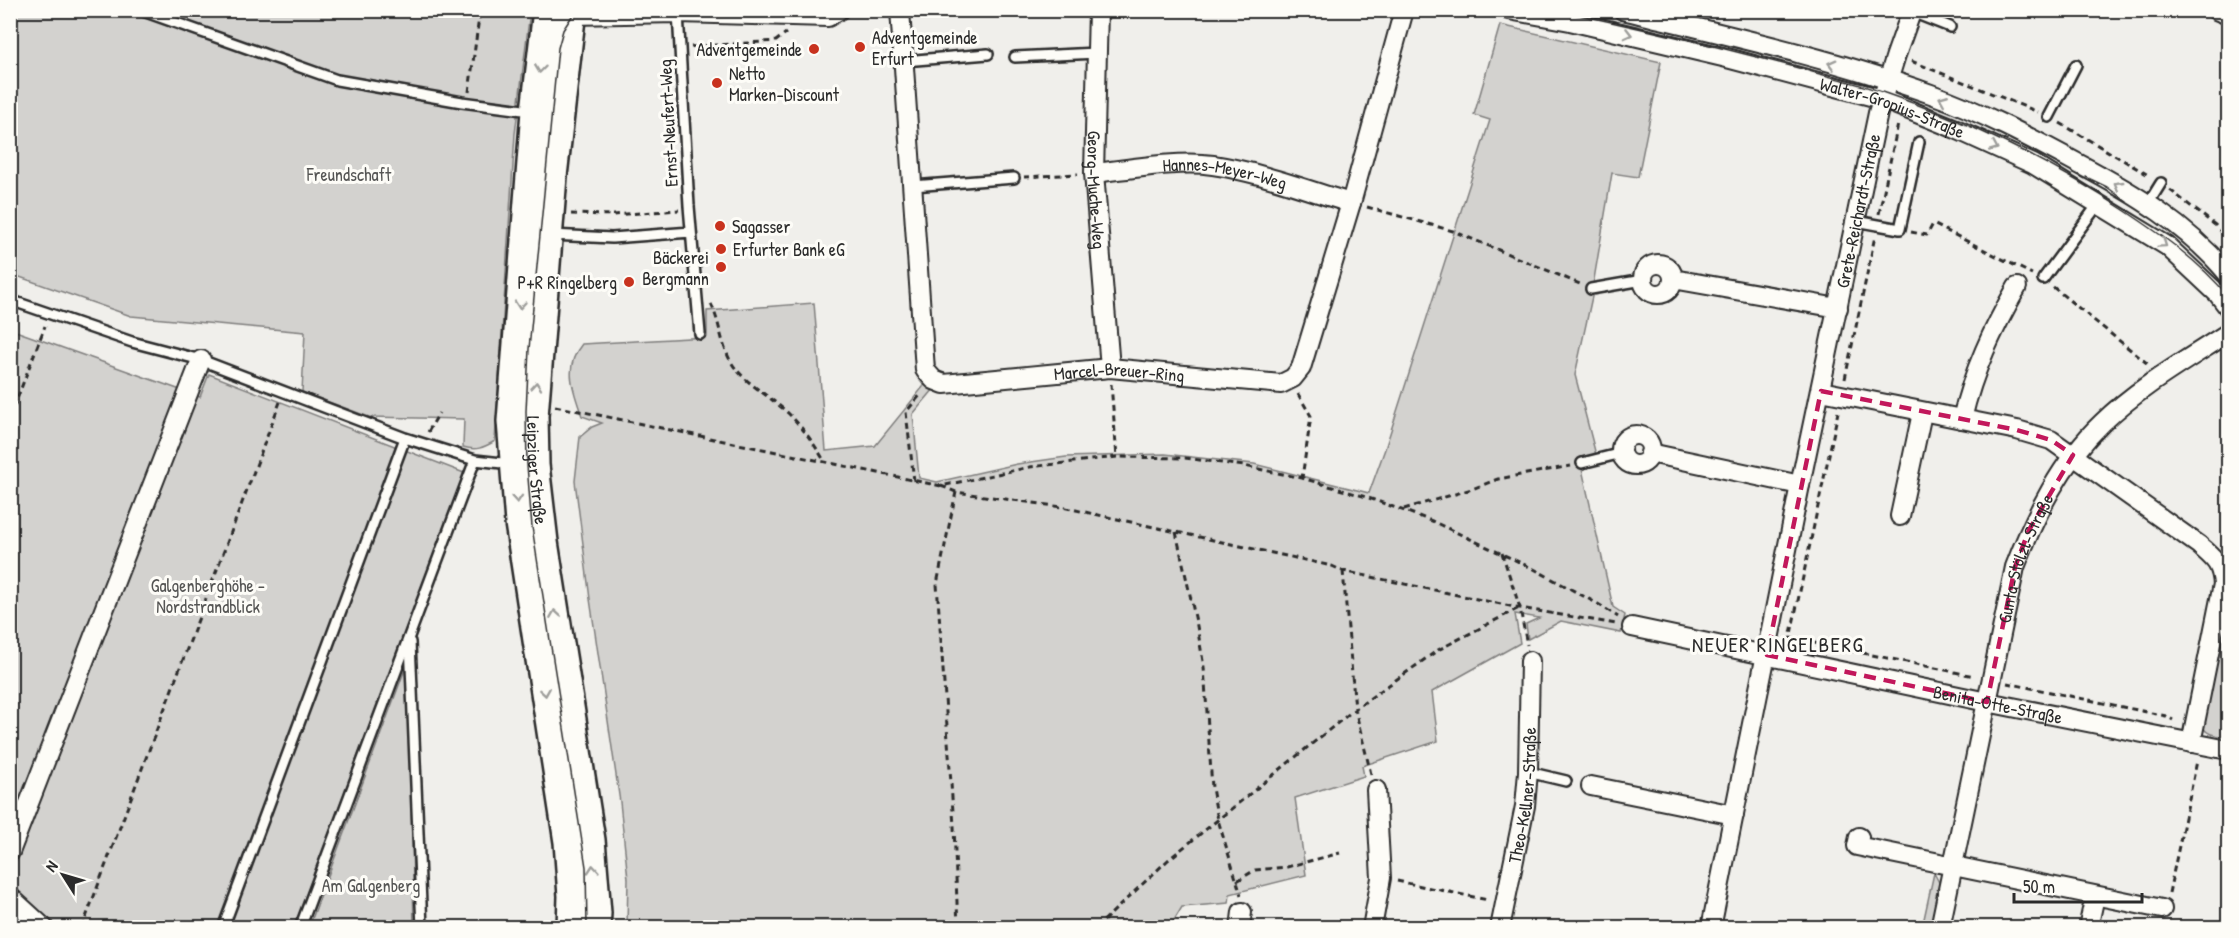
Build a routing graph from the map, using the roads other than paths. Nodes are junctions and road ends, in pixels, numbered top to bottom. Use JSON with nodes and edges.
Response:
{"nodes":[{"id":1,"x":140,"y":10,"type":"edge"},
{"id":2,"x":839,"y":10,"type":"edge"},
{"id":3,"x":900,"y":10,"type":"edge"},
{"id":4,"x":1098,"y":10,"type":"edge"},
{"id":5,"x":1404,"y":10,"type":"edge"},
{"id":6,"x":1509,"y":10,"type":"edge"},
{"id":7,"x":1623,"y":10,"type":"edge"},
{"id":8,"x":2216,"y":10,"type":"edge"},
{"id":9,"x":1912,"y":11,"type":"edge"},
{"id":10,"x":560,"y":13,"type":"edge"},
{"id":11,"x":678,"y":13,"type":"junction"},
{"id":12,"x":2229,"y":15,"type":"edge"},
{"id":13,"x":1950,"y":27,"type":"dead end"},
{"id":14,"x":1097,"y":53,"type":"junction"},
{"id":15,"x":988,"y":54,"type":"dead end"},
{"id":16,"x":1014,"y":57,"type":"dead end"},
{"id":17,"x":904,"y":61,"type":"junction"},
{"id":18,"x":2076,"y":65,"type":"dead end"},
{"id":19,"x":1888,"y":79,"type":"junction"},
{"id":20,"x":1882,"y":99,"type":"junction"},
{"id":21,"x":535,"y":111,"type":"junction"},
{"id":22,"x":2049,"y":117,"type":"road end"},
{"id":23,"x":1919,"y":142,"type":"dead end"},
{"id":24,"x":1094,"y":173,"type":"junction"},
{"id":25,"x":1014,"y":178,"type":"road end"},
{"id":26,"x":2161,"y":183,"type":"road end"},
{"id":27,"x":913,"y":186,"type":"junction"},
{"id":28,"x":1351,"y":203,"type":"junction"},
{"id":29,"x":2099,"y":203,"type":"junction"},
{"id":30,"x":2148,"y":204,"type":"junction"},
{"id":31,"x":1856,"y":221,"type":"junction"},
{"id":32,"x":691,"y":232,"type":"junction"},
{"id":33,"x":548,"y":235,"type":"junction"},
{"id":34,"x":2229,"y":274,"type":"edge"},
{"id":35,"x":2043,"y":279,"type":"dead end"},
{"id":36,"x":1643,"y":280,"type":"joint"},
{"id":37,"x":2017,"y":287,"type":"dead end"},
{"id":38,"x":1591,"y":289,"type":"road end"},
{"id":39,"x":10,"y":300,"type":"edge"},
{"id":40,"x":2229,"y":307,"type":"edge"},
{"id":41,"x":1838,"y":308,"type":"junction"},
{"id":42,"x":2229,"y":333,"type":"edge"},
{"id":43,"x":700,"y":334,"type":"dead end"},
{"id":44,"x":201,"y":360,"type":"junction"},
{"id":45,"x":1110,"y":368,"type":"junction"},
{"id":46,"x":1821,"y":391,"type":"junction"},
{"id":47,"x":1922,"y":413,"type":"junction"},
{"id":48,"x":1962,"y":419,"type":"junction"},
{"id":49,"x":405,"y":438,"type":"junction"},
{"id":50,"x":1622,"y":453,"type":"joint"},
{"id":51,"x":2073,"y":454,"type":"junction"},
{"id":52,"x":475,"y":460,"type":"junction"},
{"id":53,"x":1582,"y":463,"type":"road end"},
{"id":54,"x":524,"y":465,"type":"junction"},
{"id":55,"x":1800,"y":485,"type":"junction"},
{"id":56,"x":1900,"y":516,"type":"dead end"},
{"id":57,"x":1632,"y":627,"type":"road end"},
{"id":58,"x":410,"y":636,"type":"junction"},
{"id":59,"x":1767,"y":656,"type":"junction"},
{"id":60,"x":1530,"y":662,"type":"road end"},
{"id":61,"x":1987,"y":702,"type":"junction"},
{"id":62,"x":2195,"y":740,"type":"junction"},
{"id":63,"x":2229,"y":750,"type":"edge"},
{"id":64,"x":1528,"y":772,"type":"junction"},
{"id":65,"x":1566,"y":781,"type":"dead end"},
{"id":66,"x":1591,"y":786,"type":"dead end"},
{"id":67,"x":1376,"y":790,"type":"road end"},
{"id":68,"x":1734,"y":815,"type":"junction"},
{"id":69,"x":1859,"y":837,"type":"dead end"},
{"id":70,"x":10,"y":852,"type":"edge"},
{"id":71,"x":1953,"y":866,"type":"junction"},
{"id":72,"x":2094,"y":896,"type":"junction"},
{"id":73,"x":10,"y":897,"type":"edge"},
{"id":74,"x":2164,"y":904,"type":"road end"},
{"id":75,"x":44,"y":927,"type":"edge"},
{"id":76,"x":223,"y":927,"type":"edge"},
{"id":77,"x":300,"y":927,"type":"edge"},
{"id":78,"x":422,"y":927,"type":"edge"},
{"id":79,"x":571,"y":927,"type":"edge"},
{"id":80,"x":596,"y":927,"type":"edge"},
{"id":81,"x":1372,"y":927,"type":"edge"},
{"id":82,"x":1500,"y":927,"type":"edge"},
{"id":83,"x":1711,"y":927,"type":"edge"},
{"id":84,"x":1940,"y":927,"type":"edge"},
{"id":85,"x":2088,"y":927,"type":"edge"}],
"edges":[{"from":1,"to":21,"type":"lane"},
{"from":2,"to":11,"type":"street"},
{"from":3,"to":17,"type":"street","name":"Marcel-Breuer-Ring"},
{"from":4,"to":14,"type":"street","name":"Georg-Muche-Weg"},
{"from":5,"to":28,"type":"street"},
{"from":6,"to":20,"type":"street","name":"Walter-Gropius-Straße","one_way":true},
{"from":19,"to":7,"type":"street","name":"Walter-Gropius-Straße","one_way":true},
{"from":8,"to":12,"type":"street"},
{"from":9,"to":13,"type":"lane"},
{"from":9,"to":19,"type":"street","name":"Grete-Reichardt-Straße"},
{"from":10,"to":11,"type":"street"},
{"from":10,"to":21,"type":"main road","name":"Leipziger Straße","one_way":true},
{"from":10,"to":33,"type":"main road","name":"Leipziger Straße"},
{"from":11,"to":32,"type":"lane","name":"Ernst-Neufert-Weg"},
{"from":14,"to":16,"type":"lane"},
{"from":14,"to":24,"type":"street","name":"Georg-Muche-Weg"},
{"from":15,"to":17,"type":"lane"},
{"from":17,"to":27,"type":"street","name":"Marcel-Breuer-Ring"},
{"from":18,"to":22,"type":"lane"},
{"from":19,"to":20,"type":"street","name":"Grete-Reichardt-Straße"},
{"from":30,"to":19,"type":"street","name":"Walter-Gropius-Straße","one_way":true},
{"from":20,"to":29,"type":"street","name":"Walter-Gropius-Straße","one_way":true},
{"from":20,"to":31,"type":"street","name":"Grete-Reichardt-Straße"},
{"from":21,"to":54,"type":"main road","name":"Leipziger Straße","one_way":true},
{"from":23,"to":31,"type":"lane"},
{"from":24,"to":28,"type":"street","name":"Hannes-Meyer-Weg"},
{"from":24,"to":45,"type":"street","name":"Georg-Muche-Weg"},
{"from":25,"to":27,"type":"lane"},
{"from":26,"to":30,"type":"lane"},
{"from":27,"to":45,"type":"street","name":"Marcel-Breuer-Ring"},
{"from":28,"to":45,"type":"street","name":"Marcel-Breuer-Ring"},
{"from":29,"to":35,"type":"lane"},
{"from":29,"to":40,"type":"street","name":"Walter-Gropius-Straße","one_way":true},
{"from":30,"to":34,"type":"street","name":"Walter-Gropius-Straße"},
{"from":31,"to":41,"type":"street","name":"Grete-Reichardt-Straße"},
{"from":32,"to":33,"type":"lane"},
{"from":32,"to":43,"type":"lane","name":"Ernst-Neufert-Weg"},
{"from":54,"to":33,"type":"main road","name":"Leipziger Straße","one_way":true},
{"from":36,"to":38,"type":"lane"},
{"from":36,"to":41,"type":"street","name":"Grete-Reichardt-Straße"},
{"from":37,"to":48,"type":"street"},
{"from":39,"to":44,"type":"lane"},
{"from":41,"to":46,"type":"street","name":"Grete-Reichardt-Straße"},
{"from":42,"to":51,"type":"street","name":"Gunta-Stölzl-Straße"},
{"from":44,"to":49,"type":"lane"},
{"from":44,"to":70,"type":"street"},
{"from":46,"to":47,"type":"street"},
{"from":46,"to":55,"type":"street","name":"Grete-Reichardt-Straße"},
{"from":47,"to":48,"type":"street"},
{"from":47,"to":56,"type":"street"},
{"from":48,"to":51,"type":"street"},
{"from":49,"to":52,"type":"lane"},
{"from":49,"to":76,"type":"lane"},
{"from":50,"to":53,"type":"lane"},
{"from":50,"to":55,"type":"street"},
{"from":51,"to":61,"type":"street","name":"Gunta-Stölzl-Straße"},
{"from":51,"to":62,"type":"street"},
{"from":52,"to":54,"type":"lane"},
{"from":52,"to":58,"type":"lane"},
{"from":54,"to":79,"type":"main road","name":"Leipziger Straße","one_way":true},
{"from":80,"to":54,"type":"main road","name":"Leipziger Straße","one_way":true},
{"from":55,"to":59,"type":"street","name":"Grete-Reichardt-Straße"},
{"from":57,"to":59,"type":"street"},
{"from":58,"to":77,"type":"lane"},
{"from":58,"to":78,"type":"lane"},
{"from":59,"to":61,"type":"street","name":"Benita-Otte-Straße"},
{"from":59,"to":68,"type":"street","name":"Grete-Reichardt-Straße"},
{"from":60,"to":64,"type":"street","name":"Theo-Kellner-Straße"},
{"from":61,"to":62,"type":"street","name":"Benita-Otte-Straße"},
{"from":61,"to":71,"type":"street","name":"Gunta-Stölzl-Straße"},
{"from":62,"to":63,"type":"street","name":"Benita-Otte-Straße"},
{"from":64,"to":65,"type":"lane"},
{"from":64,"to":82,"type":"street","name":"Theo-Kellner-Straße"},
{"from":66,"to":68,"type":"street"},
{"from":67,"to":81,"type":"street"},
{"from":68,"to":83,"type":"street","name":"Grete-Reichardt-Straße"},
{"from":69,"to":71,"type":"street"},
{"from":71,"to":72,"type":"street"},
{"from":71,"to":84,"type":"street","name":"Gunta-Stölzl-Straße"},
{"from":72,"to":74,"type":"street"},
{"from":72,"to":85,"type":"street"},
{"from":73,"to":75,"type":"street"}]}
